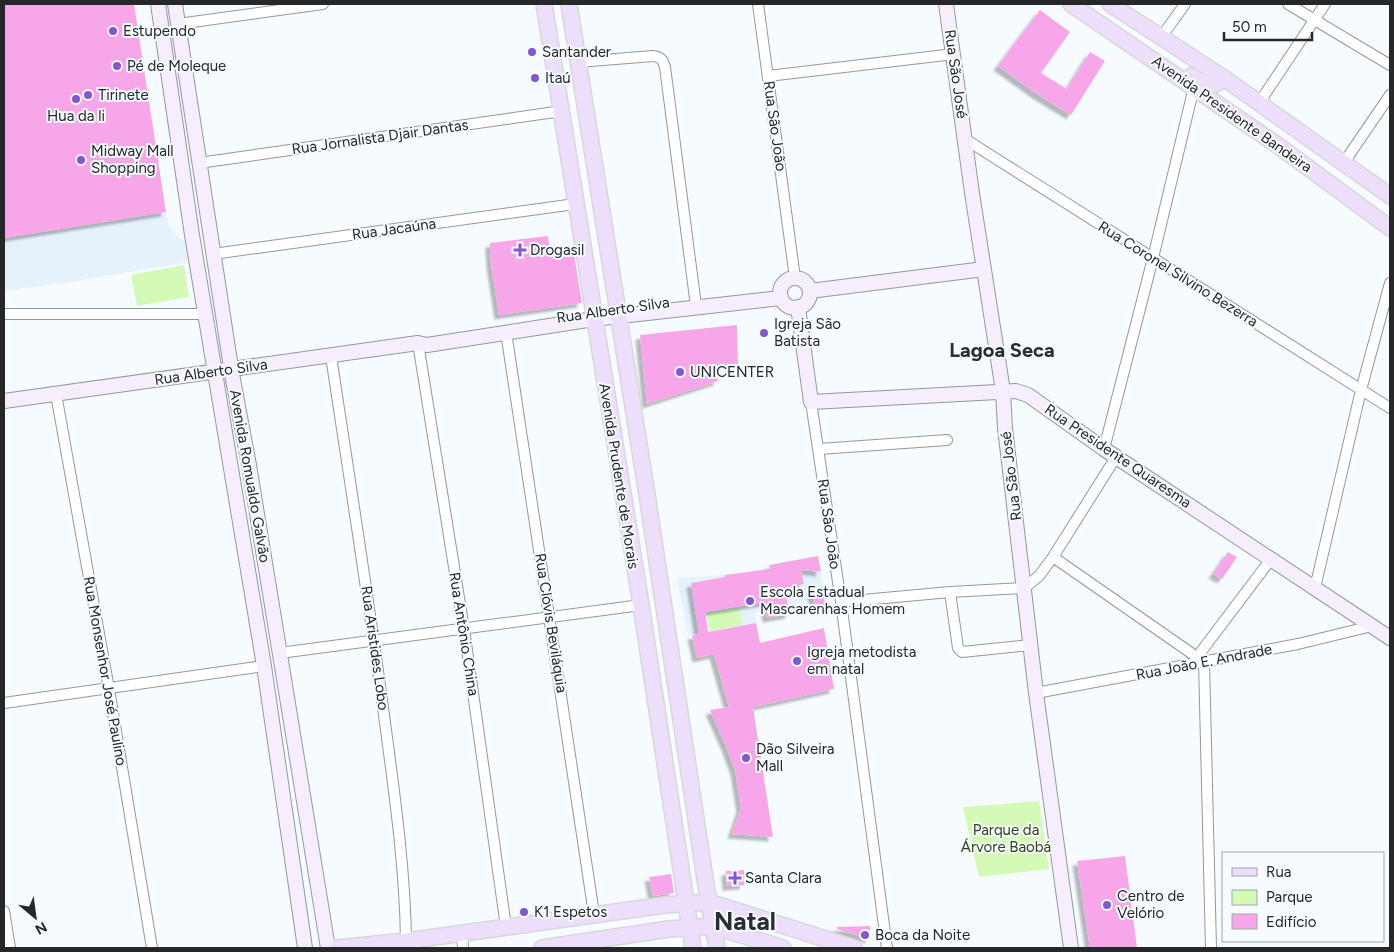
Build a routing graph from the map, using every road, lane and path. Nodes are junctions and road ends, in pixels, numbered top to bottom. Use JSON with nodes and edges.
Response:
{"nodes":[{"id":1,"x":158,"y":4,"type":"edge"},
{"id":2,"x":175,"y":4,"type":"edge"},
{"id":3,"x":323,"y":4,"type":"edge"},
{"id":4,"x":544,"y":4,"type":"edge"},
{"id":5,"x":570,"y":4,"type":"edge"},
{"id":6,"x":758,"y":4,"type":"edge"},
{"id":7,"x":946,"y":4,"type":"edge"},
{"id":8,"x":1071,"y":4,"type":"edge"},
{"id":9,"x":1110,"y":4,"type":"edge"},
{"id":10,"x":1185,"y":4,"type":"edge"},
{"id":11,"x":1288,"y":4,"type":"edge"},
{"id":12,"x":1325,"y":4,"type":"edge"},
{"id":13,"x":1315,"y":19,"type":"junction"},
{"id":14,"x":178,"y":24,"type":"junction"},
{"id":15,"x":1162,"y":36,"type":"junction"},
{"id":16,"x":954,"y":54,"type":"junction"},
{"id":17,"x":1147,"y":55,"type":"junction"},
{"id":18,"x":578,"y":62,"type":"junction"},
{"id":19,"x":1390,"y":65,"type":"edge"},
{"id":20,"x":768,"y":76,"type":"junction"},
{"id":21,"x":1224,"y":78,"type":"junction"},
{"id":22,"x":1194,"y":87,"type":"junction"},
{"id":23,"x":1390,"y":95,"type":"edge"},
{"id":24,"x":1259,"y":103,"type":"junction"},
{"id":25,"x":562,"y":111,"type":"junction"},
{"id":26,"x":1290,"y":126,"type":"junction"},
{"id":27,"x":965,"y":139,"type":"junction"},
{"id":28,"x":1276,"y":144,"type":"junction"},
{"id":29,"x":199,"y":163,"type":"junction"},
{"id":30,"x":1343,"y":164,"type":"junction"},
{"id":31,"x":1390,"y":196,"type":"edge"},
{"id":32,"x":575,"y":204,"type":"junction"},
{"id":33,"x":1390,"y":228,"type":"edge"},
{"id":34,"x":213,"y":254,"type":"junction"},
{"id":35,"x":1153,"y":258,"type":"junction"},
{"id":36,"x":984,"y":268,"type":"junction"},
{"id":37,"x":795,"y":278,"type":"junction"},
{"id":38,"x":1390,"y":283,"type":"edge"},
{"id":39,"x":810,"y":291,"type":"junction"},
{"id":40,"x":781,"y":293,"type":"junction"},
{"id":41,"x":696,"y":303,"type":"junction"},
{"id":42,"x":798,"y":307,"type":"junction"},
{"id":43,"x":617,"y":312,"type":"junction"},
{"id":44,"x":4,"y":314,"type":"edge"},
{"id":45,"x":206,"y":314,"type":"junction"},
{"id":46,"x":593,"y":315,"type":"junction"},
{"id":47,"x":506,"y":332,"type":"junction"},
{"id":48,"x":418,"y":343,"type":"junction"},
{"id":49,"x":331,"y":356,"type":"junction"},
{"id":50,"x":231,"y":369,"type":"junction"},
{"id":51,"x":215,"y":372,"type":"junction"},
{"id":52,"x":1361,"y":390,"type":"junction"},
{"id":53,"x":1003,"y":391,"type":"junction"},
{"id":54,"x":56,"y":394,"type":"junction"},
{"id":55,"x":4,"y":401,"type":"edge"},
{"id":56,"x":812,"y":402,"type":"junction"},
{"id":57,"x":1390,"y":408,"type":"edge"},
{"id":58,"x":948,"y":440,"type":"dead end"},
{"id":59,"x":819,"y":449,"type":"junction"},
{"id":60,"x":1104,"y":449,"type":"junction"},
{"id":61,"x":1116,"y":457,"type":"junction"},
{"id":62,"x":1054,"y":557,"type":"junction"},
{"id":63,"x":1271,"y":559,"type":"junction"},
{"id":64,"x":1024,"y":588,"type":"junction"},
{"id":65,"x":1315,"y":588,"type":"junction"},
{"id":66,"x":950,"y":592,"type":"junction"},
{"id":67,"x":841,"y":602,"type":"junction"},
{"id":68,"x":641,"y":605,"type":"junction"},
{"id":69,"x":550,"y":616,"type":"junction"},
{"id":70,"x":1372,"y":626,"type":"junction"},
{"id":71,"x":464,"y":629,"type":"junction"},
{"id":72,"x":1390,"y":638,"type":"edge"},
{"id":73,"x":374,"y":640,"type":"junction"},
{"id":74,"x":1030,"y":645,"type":"junction"},
{"id":75,"x":280,"y":652,"type":"junction"},
{"id":76,"x":1201,"y":659,"type":"junction"},
{"id":77,"x":264,"y":666,"type":"junction"},
{"id":78,"x":109,"y":689,"type":"junction"},
{"id":79,"x":1036,"y":694,"type":"junction"},
{"id":80,"x":4,"y":703,"type":"edge"},
{"id":81,"x":685,"y":902,"type":"junction"},
{"id":82,"x":709,"y":902,"type":"junction"},
{"id":83,"x":4,"y":911,"type":"edge"},
{"id":84,"x":594,"y":914,"type":"junction"},
{"id":85,"x":714,"y":926,"type":"junction"},
{"id":86,"x":506,"y":927,"type":"junction"},
{"id":87,"x":689,"y":928,"type":"junction"},
{"id":88,"x":406,"y":941,"type":"junction"},
{"id":89,"x":462,"y":941,"type":"edge"},
{"id":90,"x":10,"y":948,"type":"edge"},
{"id":91,"x":152,"y":948,"type":"edge"},
{"id":92,"x":305,"y":948,"type":"edge"},
{"id":93,"x":328,"y":948,"type":"edge"},
{"id":94,"x":338,"y":948,"type":"edge"},
{"id":95,"x":542,"y":948,"type":"edge"},
{"id":96,"x":693,"y":948,"type":"edge"},
{"id":97,"x":717,"y":948,"type":"edge"},
{"id":98,"x":783,"y":948,"type":"edge"},
{"id":99,"x":854,"y":948,"type":"edge"},
{"id":100,"x":887,"y":948,"type":"edge"},
{"id":101,"x":1071,"y":948,"type":"edge"},
{"id":102,"x":1211,"y":948,"type":"edge"}],
"edges":[{"from":1,"to":45,"type":"main road","name":"Avenida Romualdo Galvão"},
{"from":2,"to":14,"type":"main road","name":"Avenida Romualdo Galvão"},
{"from":3,"to":14,"type":"street"},
{"from":4,"to":25,"type":"main road","name":"Avenida Prudente de Morais"},
{"from":5,"to":18,"type":"main road","name":"Avenida Prudente de Morais"},
{"from":6,"to":20,"type":"street","name":"Rua São João"},
{"from":7,"to":16,"type":"main road","name":"Rua São José"},
{"from":8,"to":17,"type":"main road","name":"Avenida Presidente Bandeira"},
{"from":9,"to":15,"type":"main road","name":"Avenida Presidente Bandeira"},
{"from":10,"to":15,"type":"street"},
{"from":11,"to":13,"type":"street"},
{"from":12,"to":13,"type":"street"},
{"from":13,"to":19,"type":"street"},
{"from":13,"to":24,"type":"street"},
{"from":14,"to":29,"type":"main road","name":"Avenida Romualdo Galvão"},
{"from":15,"to":21,"type":"main road","name":"Avenida Presidente Bandeira"},
{"from":16,"to":20,"type":"street"},
{"from":16,"to":27,"type":"main road","name":"Rua São José"},
{"from":17,"to":21,"type":"main road"},
{"from":17,"to":22,"type":"main road","name":"Avenida Presidente Bandeira"},
{"from":18,"to":41,"type":"street"},
{"from":18,"to":43,"type":"main road","name":"Avenida Prudente de Morais"},
{"from":20,"to":37,"type":"street","name":"Rua São João"},
{"from":21,"to":24,"type":"main road","name":"Avenida Presidente Bandeira"},
{"from":22,"to":28,"type":"main road","name":"Avenida Presidente Bandeira"},
{"from":22,"to":35,"type":"street"},
{"from":23,"to":30,"type":"street"},
{"from":24,"to":26,"type":"main road","name":"Avenida Presidente Bandeira"},
{"from":25,"to":29,"type":"street","name":"Rua Jornalista Djair Dantas"},
{"from":25,"to":32,"type":"main road","name":"Avenida Prudente de Morais"},
{"from":26,"to":28,"type":"main road"},
{"from":26,"to":30,"type":"main road","name":"Avenida Presidente Bandeira"},
{"from":27,"to":35,"type":"street","name":"Rua Coronel Silvino Bezerra"},
{"from":27,"to":36,"type":"main road","name":"Rua São José"},
{"from":28,"to":33,"type":"main road","name":"Avenida Presidente Bandeira"},
{"from":29,"to":34,"type":"main road","name":"Avenida Romualdo Galvão"},
{"from":30,"to":31,"type":"main road","name":"Avenida Presidente Bandeira"},
{"from":32,"to":34,"type":"street","name":"Rua Jacaúna"},
{"from":32,"to":46,"type":"main road","name":"Avenida Prudente de Morais"},
{"from":34,"to":50,"type":"main road","name":"Avenida Romualdo Galvão"},
{"from":35,"to":52,"type":"street","name":"Rua Coronel Silvino Bezerra"},
{"from":35,"to":60,"type":"street"},
{"from":36,"to":39,"type":"main road"},
{"from":36,"to":53,"type":"main road","name":"Rua São José"},
{"from":37,"to":39,"type":"main road"},
{"from":37,"to":40,"type":"main road"},
{"from":38,"to":52,"type":"street"},
{"from":39,"to":42,"type":"main road"},
{"from":40,"to":41,"type":"main road","name":"Rua Alberto Silva"},
{"from":40,"to":42,"type":"main road"},
{"from":41,"to":43,"type":"main road","name":"Rua Alberto Silva"},
{"from":42,"to":56,"type":"main road","name":"Rua São João"},
{"from":43,"to":46,"type":"main road","name":"Rua Alberto Silva"},
{"from":43,"to":82,"type":"main road","name":"Avenida Prudente de Morais"},
{"from":44,"to":45,"type":"street"},
{"from":45,"to":51,"type":"main road","name":"Avenida Romualdo Galvão"},
{"from":46,"to":47,"type":"main road","name":"Rua Alberto Silva"},
{"from":46,"to":48,"type":"main road","name":"Rua Alberto Silva"},
{"from":46,"to":68,"type":"main road","name":"Avenida Prudente de Morais"},
{"from":47,"to":48,"type":"main road","name":"Rua Alberto Silva"},
{"from":47,"to":69,"type":"street","name":"Rua Clóvis Beviláquia"},
{"from":48,"to":49,"type":"main road","name":"Rua Alberto Silva"},
{"from":48,"to":71,"type":"street","name":"Rua Antônio China"},
{"from":49,"to":50,"type":"main road","name":"Rua Alberto Silva"},
{"from":49,"to":73,"type":"street","name":"Rua Aristides Lobo"},
{"from":50,"to":51,"type":"main road","name":"Rua Alberto Silva"},
{"from":50,"to":75,"type":"main road","name":"Avenida Romualdo Galvão"},
{"from":51,"to":54,"type":"main road","name":"Rua Alberto Silva"},
{"from":51,"to":77,"type":"main road","name":"Avenida Romualdo Galvão"},
{"from":52,"to":57,"type":"street","name":"Rua Coronel Silvino Bezerra"},
{"from":52,"to":65,"type":"street"},
{"from":53,"to":56,"type":"main road","name":"Rua Presidente Quaresma"},
{"from":53,"to":60,"type":"main road","name":"Rua Presidente Quaresma"},
{"from":53,"to":64,"type":"main road","name":"Rua São José"},
{"from":54,"to":55,"type":"main road","name":"Rua Alberto Silva"},
{"from":54,"to":78,"type":"street","name":"Rua Monsenhor José Paulino"},
{"from":56,"to":59,"type":"street","name":"Rua São João"},
{"from":58,"to":59,"type":"street"},
{"from":59,"to":67,"type":"street","name":"Rua São João"},
{"from":60,"to":61,"type":"main road","name":"Rua Presidente Quaresma"},
{"from":61,"to":62,"type":"street"},
{"from":61,"to":63,"type":"main road","name":"Rua Presidente Quaresma"},
{"from":62,"to":64,"type":"street"},
{"from":62,"to":76,"type":"street"},
{"from":63,"to":65,"type":"main road","name":"Rua Presidente Quaresma"},
{"from":63,"to":76,"type":"street"},
{"from":64,"to":66,"type":"street"},
{"from":64,"to":74,"type":"main road","name":"Rua São José"},
{"from":65,"to":70,"type":"main road","name":"Rua Presidente Quaresma"},
{"from":66,"to":67,"type":"street"},
{"from":66,"to":74,"type":"street"},
{"from":67,"to":100,"type":"street","name":"Rua São João"},
{"from":68,"to":69,"type":"street"},
{"from":68,"to":81,"type":"main road","name":"Avenida Prudente de Morais"},
{"from":69,"to":71,"type":"street"},
{"from":69,"to":84,"type":"street","name":"Rua Clóvis Beviláquia"},
{"from":70,"to":72,"type":"main road","name":"Rua Presidente Quaresma"},
{"from":70,"to":76,"type":"street","name":"Rua João E. Andrade"},
{"from":71,"to":73,"type":"street"},
{"from":71,"to":86,"type":"street","name":"Rua Antônio China"},
{"from":73,"to":75,"type":"street"},
{"from":73,"to":88,"type":"street","name":"Rua Aristides Lobo"},
{"from":74,"to":79,"type":"main road","name":"Rua São José"},
{"from":75,"to":93,"type":"main road","name":"Avenida Romualdo Galvão"},
{"from":76,"to":79,"type":"street","name":"Rua João E. Andrade"},
{"from":76,"to":102,"type":"street"},
{"from":77,"to":78,"type":"street"},
{"from":77,"to":92,"type":"main road","name":"Avenida Romualdo Galvão"},
{"from":78,"to":80,"type":"street"},
{"from":78,"to":91,"type":"street","name":"Rua Monsenhor José Paulino"},
{"from":79,"to":101,"type":"main road","name":"Rua São José"},
{"from":81,"to":82,"type":"main road"},
{"from":81,"to":84,"type":"main road"},
{"from":81,"to":87,"type":"main road","name":"Avenida Prudente de Morais"},
{"from":82,"to":85,"type":"main road","name":"Avenida Prudente de Morais"},
{"from":82,"to":99,"type":"main road"},
{"from":83,"to":90,"type":"street"},
{"from":84,"to":86,"type":"main road"},
{"from":85,"to":87,"type":"main road"},
{"from":85,"to":97,"type":"main road","name":"Avenida Prudente de Morais"},
{"from":85,"to":98,"type":"main road"},
{"from":86,"to":89,"type":"main road"},
{"from":87,"to":95,"type":"main road"},
{"from":87,"to":96,"type":"main road","name":"Avenida Prudente de Morais"},
{"from":88,"to":89,"type":"main road"},
{"from":88,"to":94,"type":"main road"}]}
